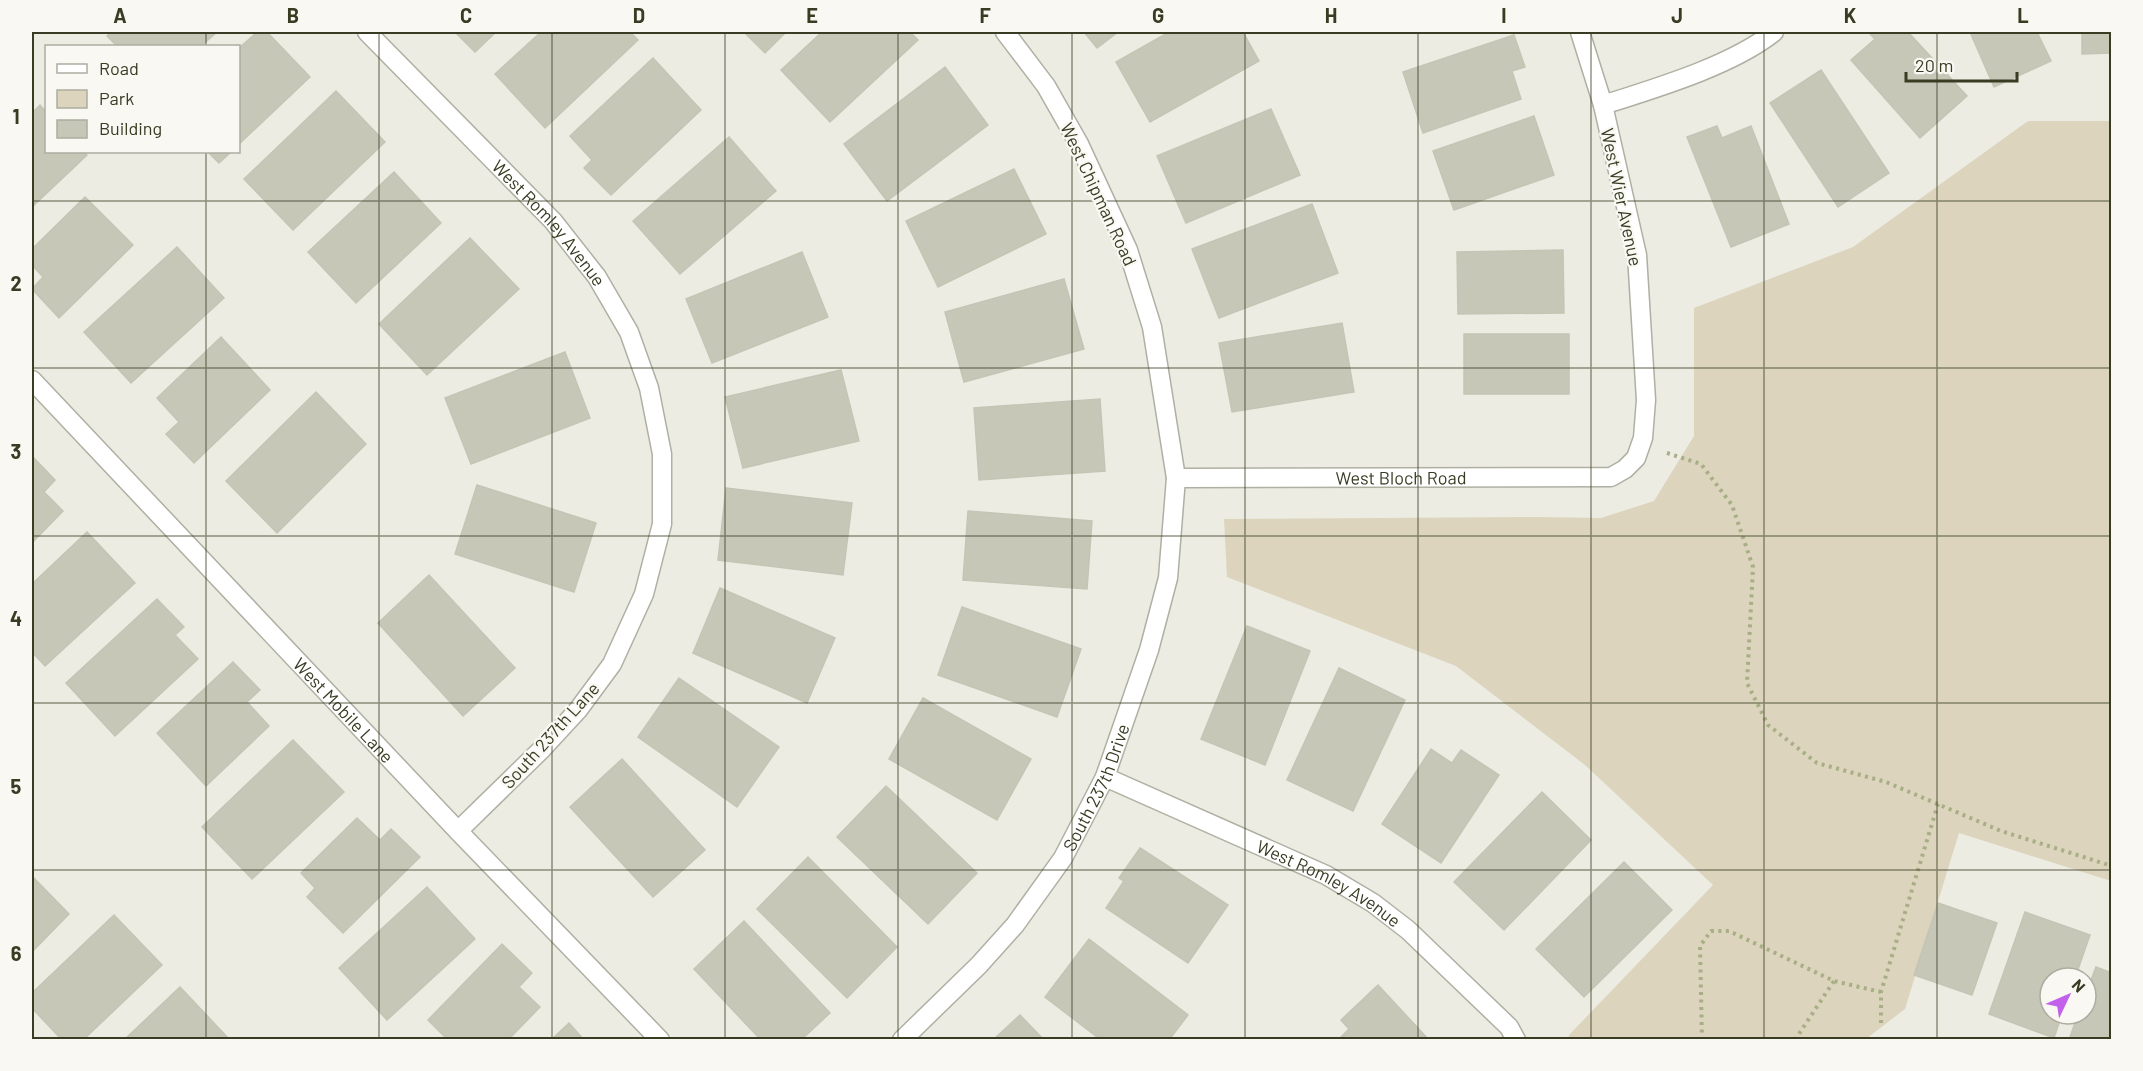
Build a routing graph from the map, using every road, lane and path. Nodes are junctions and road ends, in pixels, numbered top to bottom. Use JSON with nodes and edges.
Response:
{"nodes":[{"id":1,"x":367,"y":32,"type":"edge"},
{"id":2,"x":1005,"y":32,"type":"edge"},
{"id":3,"x":1580,"y":32,"type":"edge"},
{"id":4,"x":1774,"y":32,"type":"edge"},
{"id":5,"x":1603,"y":105,"type":"junction"},
{"id":6,"x":32,"y":380,"type":"edge"},
{"id":7,"x":1641,"y":445,"type":"junction"},
{"id":8,"x":662,"y":454,"type":"joint"},
{"id":9,"x":1625,"y":469,"type":"joint"},
{"id":10,"x":1176,"y":478,"type":"junction"},
{"id":11,"x":1105,"y":777,"type":"junction"},
{"id":12,"x":1938,"y":804,"type":"junction"},
{"id":13,"x":458,"y":831,"type":"junction"},
{"id":14,"x":2112,"y":866,"type":"edge"},
{"id":15,"x":1834,"y":981,"type":"junction"},
{"id":16,"x":1881,"y":992,"type":"junction"},
{"id":17,"x":1881,"y":1023,"type":"dead end"},
{"id":18,"x":660,"y":1040,"type":"edge"},
{"id":19,"x":902,"y":1040,"type":"edge"},
{"id":20,"x":1516,"y":1040,"type":"edge"},
{"id":21,"x":1702,"y":1040,"type":"edge"},
{"id":22,"x":1795,"y":1040,"type":"edge"}],
"edges":[{"from":1,"to":8,"type":"street","name":"West Romley Avenue"},
{"from":2,"to":10,"type":"street","name":"West Chipman Road"},
{"from":3,"to":5,"type":"street","name":"West Wier Avenue"},
{"from":4,"to":5,"type":"street"},
{"from":5,"to":7,"type":"street","name":"West Wier Avenue"},
{"from":6,"to":13,"type":"street","name":"West Mobile Lane"},
{"from":7,"to":9,"type":"street","name":"West Wier Avenue"},
{"from":7,"to":12,"type":"path"},
{"from":8,"to":13,"type":"street","name":"South 237th Lane"},
{"from":9,"to":10,"type":"street","name":"West Bloch Road"},
{"from":10,"to":11,"type":"street","name":"South 237th Drive"},
{"from":11,"to":19,"type":"street","name":"South 237th Drive"},
{"from":11,"to":20,"type":"street","name":"West Romley Avenue"},
{"from":12,"to":14,"type":"path"},
{"from":12,"to":16,"type":"path"},
{"from":13,"to":18,"type":"street","name":"West Mobile Lane"},
{"from":15,"to":16,"type":"path"},
{"from":15,"to":21,"type":"path"},
{"from":15,"to":22,"type":"path"},
{"from":16,"to":17,"type":"path"}]}
